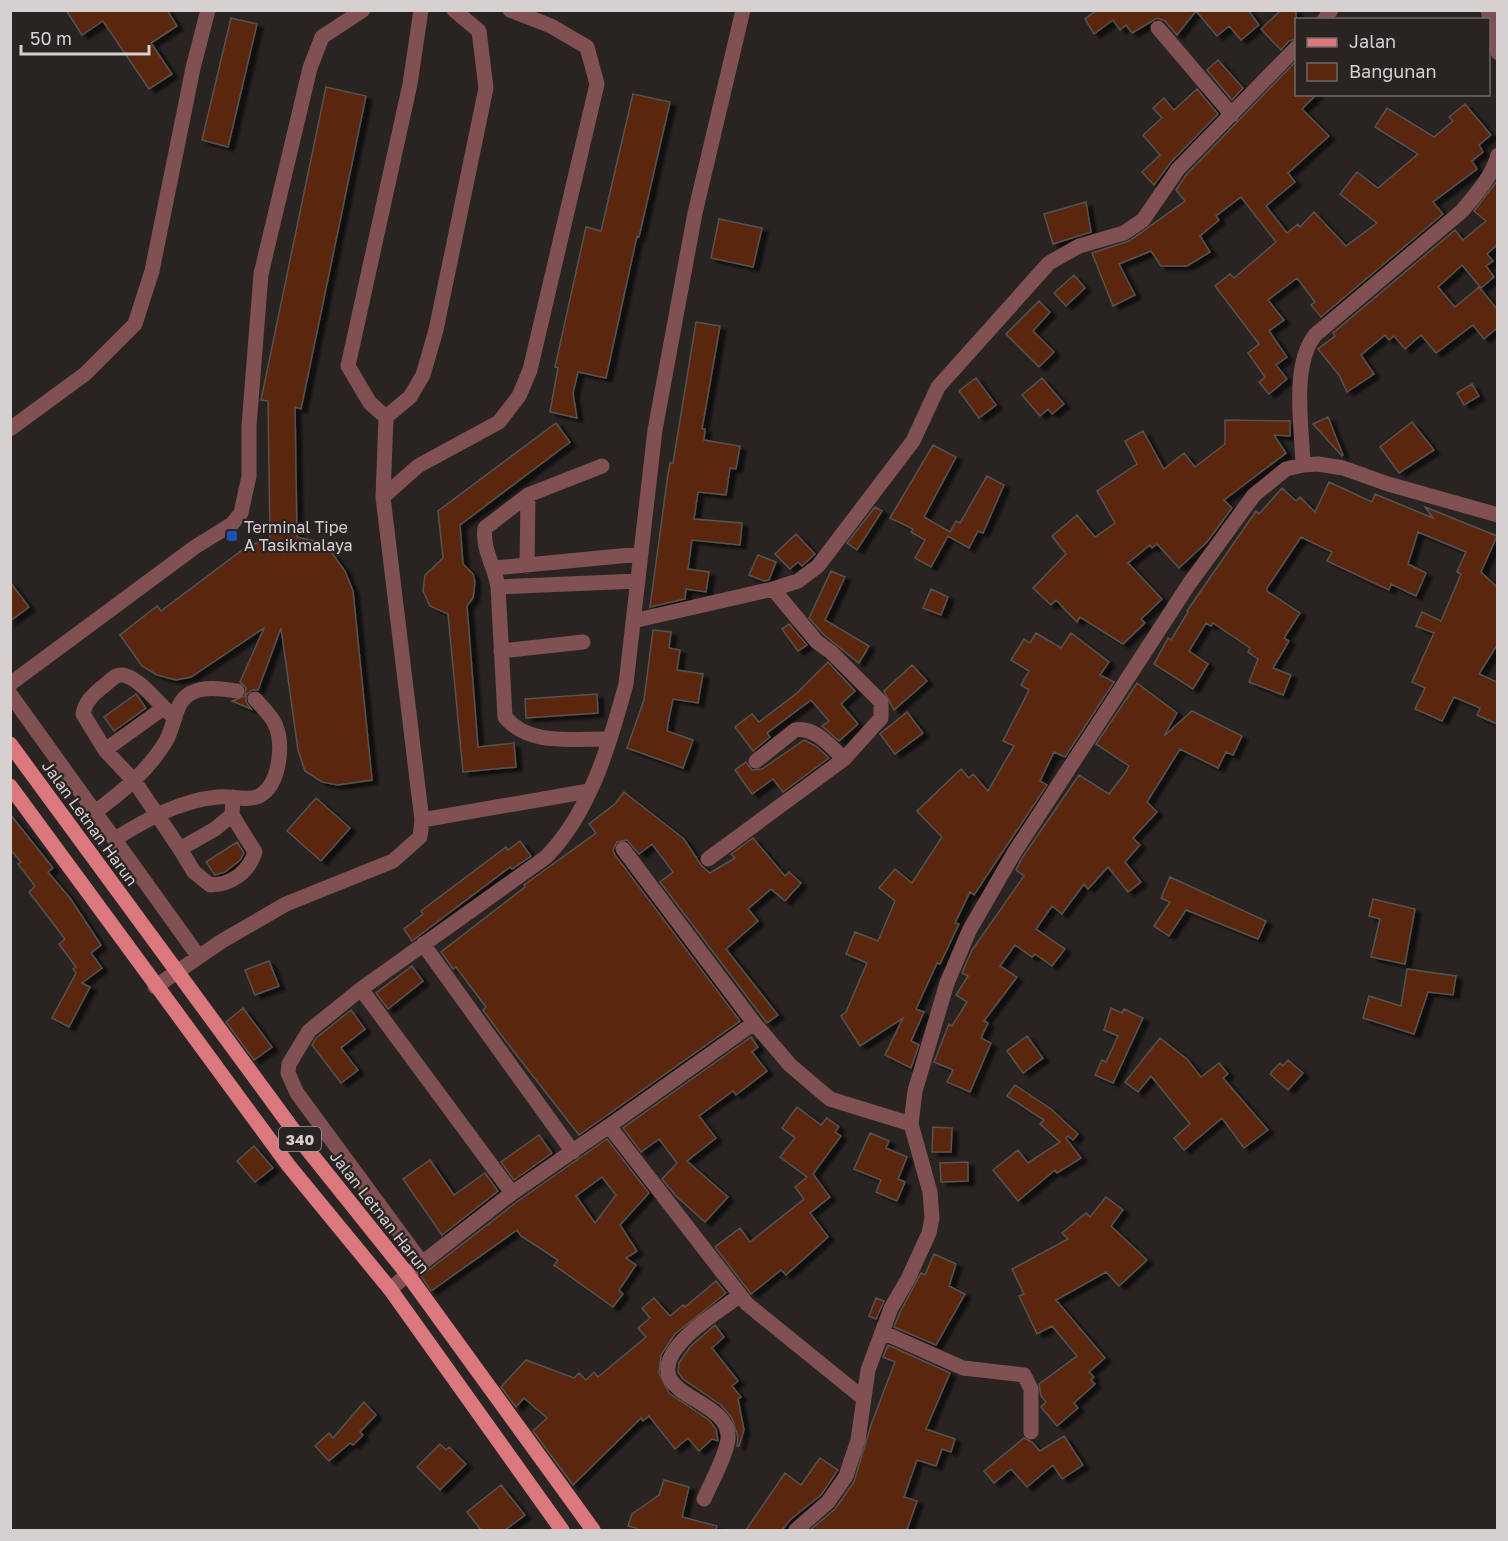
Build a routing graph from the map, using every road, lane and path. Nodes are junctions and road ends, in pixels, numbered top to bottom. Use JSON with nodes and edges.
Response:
{"nodes":[{"id":1,"x":208,"y":10,"type":"edge"},
{"id":2,"x":363,"y":10,"type":"edge"},
{"id":3,"x":421,"y":10,"type":"edge"},
{"id":4,"x":454,"y":10,"type":"edge"},
{"id":5,"x":510,"y":10,"type":"edge"},
{"id":6,"x":743,"y":10,"type":"edge"},
{"id":7,"x":1490,"y":20,"type":"edge"},
{"id":8,"x":1158,"y":28,"type":"dead end"},
{"id":9,"x":1295,"y":49,"type":"edge"},
{"id":10,"x":1497,"y":53,"type":"edge"},
{"id":11,"x":1232,"y":115,"type":"junction"},
{"id":12,"x":1497,"y":155,"type":"edge"},
{"id":13,"x":386,"y":417,"type":"junction"},
{"id":14,"x":10,"y":429,"type":"edge"},
{"id":15,"x":1303,"y":465,"type":"junction"},
{"id":16,"x":602,"y":466,"type":"dead end"},
{"id":17,"x":528,"y":495,"type":"junction"},
{"id":18,"x":383,"y":497,"type":"junction"},
{"id":19,"x":1497,"y":515,"type":"edge"},
{"id":20,"x":641,"y":554,"type":"junction"},
{"id":21,"x":523,"y":566,"type":"junction"},
{"id":22,"x":494,"y":568,"type":"junction"},
{"id":23,"x":638,"y":581,"type":"junction"},
{"id":24,"x":519,"y":585,"type":"junction"},
{"id":25,"x":498,"y":587,"type":"junction"},
{"id":26,"x":773,"y":589,"type":"junction"},
{"id":27,"x":633,"y":621,"type":"junction"},
{"id":28,"x":583,"y":642,"type":"dead end"},
{"id":29,"x":501,"y":651,"type":"junction"},
{"id":30,"x":10,"y":684,"type":"edge"},
{"id":31,"x":237,"y":691,"type":"dead end"},
{"id":32,"x":10,"y":694,"type":"edge"},
{"id":33,"x":255,"y":699,"type":"dead end"},
{"id":34,"x":162,"y":709,"type":"junction"},
{"id":35,"x":175,"y":718,"type":"junction"},
{"id":36,"x":609,"y":739,"type":"junction"},
{"id":37,"x":10,"y":744,"type":"edge"},
{"id":38,"x":105,"y":750,"type":"junction"},
{"id":39,"x":844,"y":759,"type":"junction"},
{"id":40,"x":756,"y":760,"type":"dead end"},
{"id":41,"x":135,"y":782,"type":"junction"},
{"id":42,"x":10,"y":786,"type":"edge"},
{"id":43,"x":589,"y":791,"type":"junction"},
{"id":44,"x":233,"y":797,"type":"junction"},
{"id":45,"x":95,"y":812,"type":"junction"},
{"id":46,"x":156,"y":813,"type":"junction"},
{"id":47,"x":232,"y":815,"type":"junction"},
{"id":48,"x":422,"y":820,"type":"junction"},
{"id":49,"x":116,"y":839,"type":"junction"},
{"id":50,"x":180,"y":849,"type":"junction"},
{"id":51,"x":623,"y":849,"type":"dead end"},
{"id":52,"x":708,"y":859,"type":"dead end"},
{"id":53,"x":423,"y":944,"type":"junction"},
{"id":54,"x":199,"y":957,"type":"junction"},
{"id":55,"x":176,"y":973,"type":"junction"},
{"id":56,"x":155,"y":987,"type":"junction"},
{"id":57,"x":361,"y":989,"type":"junction"},
{"id":58,"x":754,"y":1023,"type":"junction"},
{"id":59,"x":911,"y":1124,"type":"junction"},
{"id":60,"x":609,"y":1126,"type":"junction"},
{"id":61,"x":573,"y":1152,"type":"junction"},
{"id":62,"x":512,"y":1193,"type":"junction"},
{"id":63,"x":422,"y":1263,"type":"junction"},
{"id":64,"x":408,"y":1275,"type":"junction"},
{"id":65,"x":390,"y":1289,"type":"junction"},
{"id":66,"x":740,"y":1295,"type":"junction"},
{"id":67,"x":882,"y":1332,"type":"junction"},
{"id":68,"x":862,"y":1398,"type":"junction"},
{"id":69,"x":1031,"y":1432,"type":"dead end"},
{"id":70,"x":704,"y":1499,"type":"dead end"},
{"id":71,"x":562,"y":1530,"type":"edge"},
{"id":72,"x":593,"y":1530,"type":"edge"},
{"id":73,"x":796,"y":1530,"type":"edge"}],
"edges":[{"from":1,"to":14,"type":"street"},
{"from":2,"to":30,"type":"street"},
{"from":3,"to":13,"type":"street"},
{"from":4,"to":13,"type":"street"},
{"from":5,"to":18,"type":"street"},
{"from":6,"to":20,"type":"street"},
{"from":7,"to":10,"type":"street"},
{"from":8,"to":11,"type":"street"},
{"from":9,"to":11,"type":"street"},
{"from":11,"to":26,"type":"street"},
{"from":12,"to":15,"type":"street"},
{"from":13,"to":18,"type":"street"},
{"from":15,"to":19,"type":"street"},
{"from":15,"to":59,"type":"street"},
{"from":16,"to":17,"type":"street"},
{"from":17,"to":21,"type":"street"},
{"from":17,"to":22,"type":"street"},
{"from":18,"to":48,"type":"street"},
{"from":20,"to":21,"type":"street"},
{"from":20,"to":23,"type":"street"},
{"from":21,"to":22,"type":"street"},
{"from":21,"to":24,"type":"street"},
{"from":22,"to":25,"type":"street"},
{"from":23,"to":24,"type":"street"},
{"from":23,"to":27,"type":"street"},
{"from":24,"to":25,"type":"street"},
{"from":25,"to":29,"type":"street"},
{"from":26,"to":27,"type":"street"},
{"from":26,"to":39,"type":"street"},
{"from":27,"to":36,"type":"street"},
{"from":28,"to":29,"type":"street"},
{"from":29,"to":36,"type":"street"},
{"from":31,"to":35,"type":"street"},
{"from":32,"to":45,"type":"street"},
{"from":33,"to":44,"type":"street"},
{"from":34,"to":35,"type":"street"},
{"from":34,"to":38,"type":"street"},
{"from":34,"to":38,"type":"street"},
{"from":35,"to":41,"type":"street"},
{"from":36,"to":43,"type":"street"},
{"from":37,"to":55,"type":"main road","name":"Jalan Letnan Harun","number":"340"},
{"from":38,"to":41,"type":"street"},
{"from":39,"to":40,"type":"street"},
{"from":39,"to":52,"type":"street"},
{"from":41,"to":45,"type":"street"},
{"from":41,"to":46,"type":"street"},
{"from":42,"to":56,"type":"main road","number":"340"},
{"from":43,"to":48,"type":"street"},
{"from":43,"to":53,"type":"street"},
{"from":44,"to":46,"type":"street"},
{"from":44,"to":47,"type":"street"},
{"from":45,"to":49,"type":"street"},
{"from":46,"to":49,"type":"street"},
{"from":46,"to":50,"type":"street"},
{"from":47,"to":50,"type":"street"},
{"from":47,"to":50,"type":"street"},
{"from":48,"to":54,"type":"street"},
{"from":49,"to":54,"type":"street"},
{"from":51,"to":58,"type":"street"},
{"from":53,"to":57,"type":"street"},
{"from":53,"to":61,"type":"street"},
{"from":54,"to":55,"type":"street"},
{"from":55,"to":56,"type":"street"},
{"from":55,"to":64,"type":"main road","name":"Jalan Letnan Harun","number":"340"},
{"from":56,"to":65,"type":"main road","number":"340"},
{"from":57,"to":62,"type":"street"},
{"from":57,"to":63,"type":"street"},
{"from":58,"to":59,"type":"street"},
{"from":58,"to":60,"type":"street"},
{"from":59,"to":67,"type":"street"},
{"from":60,"to":61,"type":"street"},
{"from":60,"to":66,"type":"street"},
{"from":61,"to":62,"type":"street"},
{"from":62,"to":63,"type":"street"},
{"from":63,"to":64,"type":"street"},
{"from":64,"to":65,"type":"street"},
{"from":64,"to":72,"type":"main road","name":"Jalan Letnan Harun","number":"340"},
{"from":65,"to":71,"type":"main road","number":"340"},
{"from":66,"to":68,"type":"street"},
{"from":66,"to":70,"type":"street"},
{"from":67,"to":68,"type":"street"},
{"from":67,"to":69,"type":"street"},
{"from":68,"to":73,"type":"street"}]}
